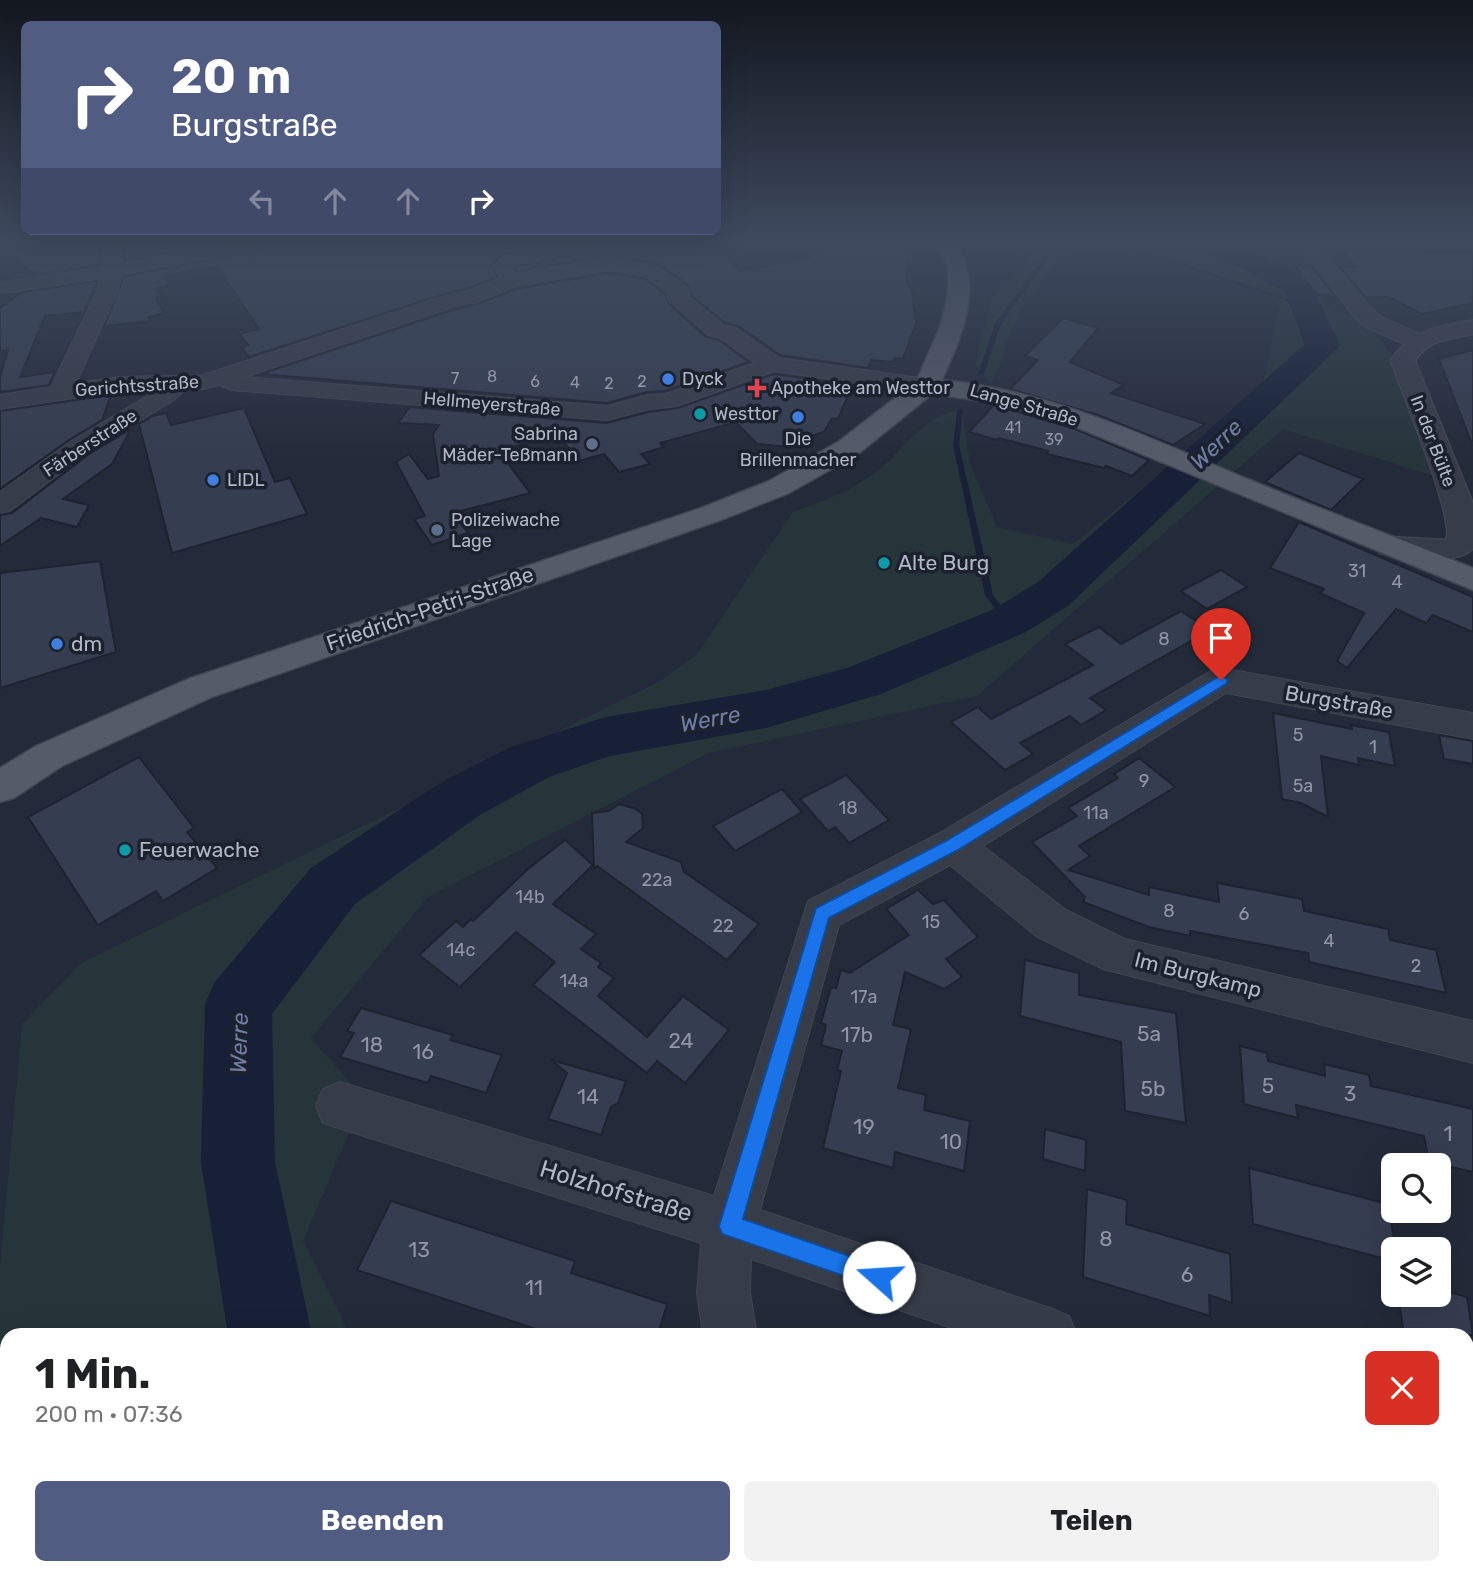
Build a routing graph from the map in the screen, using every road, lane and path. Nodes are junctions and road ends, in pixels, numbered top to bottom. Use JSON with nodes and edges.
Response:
{"nodes":[{"id":1,"x":94,"y":315,"type":"edge"},
{"id":2,"x":407,"y":315,"type":"edge"},
{"id":3,"x":699,"y":315,"type":"edge"},
{"id":4,"x":954,"y":315,"type":"edge"},
{"id":5,"x":1366,"y":315,"type":"edge"},
{"id":6,"x":1473,"y":327,"type":"edge"},
{"id":7,"x":1413,"y":347,"type":"junction"},
{"id":8,"x":772,"y":364,"type":"junction"},
{"id":9,"x":192,"y":381,"type":"junction"},
{"id":10,"x":928,"y":386,"type":"junction"},
{"id":11,"x":61,"y":391,"type":"junction"},
{"id":12,"x":0,"y":402,"type":"edge"},
{"id":13,"x":1456,"y":500,"type":"junction"},
{"id":14,"x":0,"y":505,"type":"edge"},
{"id":15,"x":1473,"y":527,"type":"edge"},
{"id":16,"x":1391,"y":546,"type":"junction"},
{"id":17,"x":1473,"y":580,"type":"edge"},
{"id":18,"x":1473,"y":726,"type":"edge"},
{"id":19,"x":0,"y":787,"type":"edge"},
{"id":20,"x":952,"y":845,"type":"junction"},
{"id":21,"x":1473,"y":1042,"type":"edge"},
{"id":22,"x":340,"y":1105,"type":"dead end"},
{"id":23,"x":730,"y":1226,"type":"junction"},
{"id":24,"x":728,"y":1328,"type":"edge"},
{"id":25,"x":1029,"y":1328,"type":"edge"}],
"edges":[{"from":1,"to":11,"type":"street"},
{"from":2,"to":9,"type":"street","name":"Gerichtsstraße"},
{"from":3,"to":8,"type":"street","name":"Lange Straße"},
{"from":4,"to":10,"type":"main road"},
{"from":5,"to":7,"type":"street"},
{"from":6,"to":7,"type":"street"},
{"from":7,"to":13,"type":"street","name":"In der Bülte"},
{"from":8,"to":9,"type":"street","name":"Hellmeyerstraße"},
{"from":8,"to":10,"type":"street","name":"Lange Straße"},
{"from":9,"to":11,"type":"street","name":"Gerichtsstraße"},
{"from":9,"to":14,"type":"street","name":"Färberstraße"},
{"from":10,"to":16,"type":"main road","name":"Lange Straße"},
{"from":10,"to":19,"type":"main road","name":"Friedrich-Petri-Straße"},
{"from":11,"to":12,"type":"street","name":"Gerichtsstraße"},
{"from":13,"to":15,"type":"street","name":"In der Bülte"},
{"from":13,"to":16,"type":"street"},
{"from":16,"to":17,"type":"main road","name":"Lange Straße"},
{"from":18,"to":20,"type":"street","name":"Burgstraße"},
{"from":20,"to":21,"type":"street","name":"Im Burgkamp"},
{"from":20,"to":23,"type":"street","name":"Burgstraße"},
{"from":22,"to":23,"type":"street","name":"Holzhofstraße"},
{"from":23,"to":24,"type":"street","name":"Burgstraße"},
{"from":23,"to":25,"type":"street","name":"Holzhofstraße"}]}
